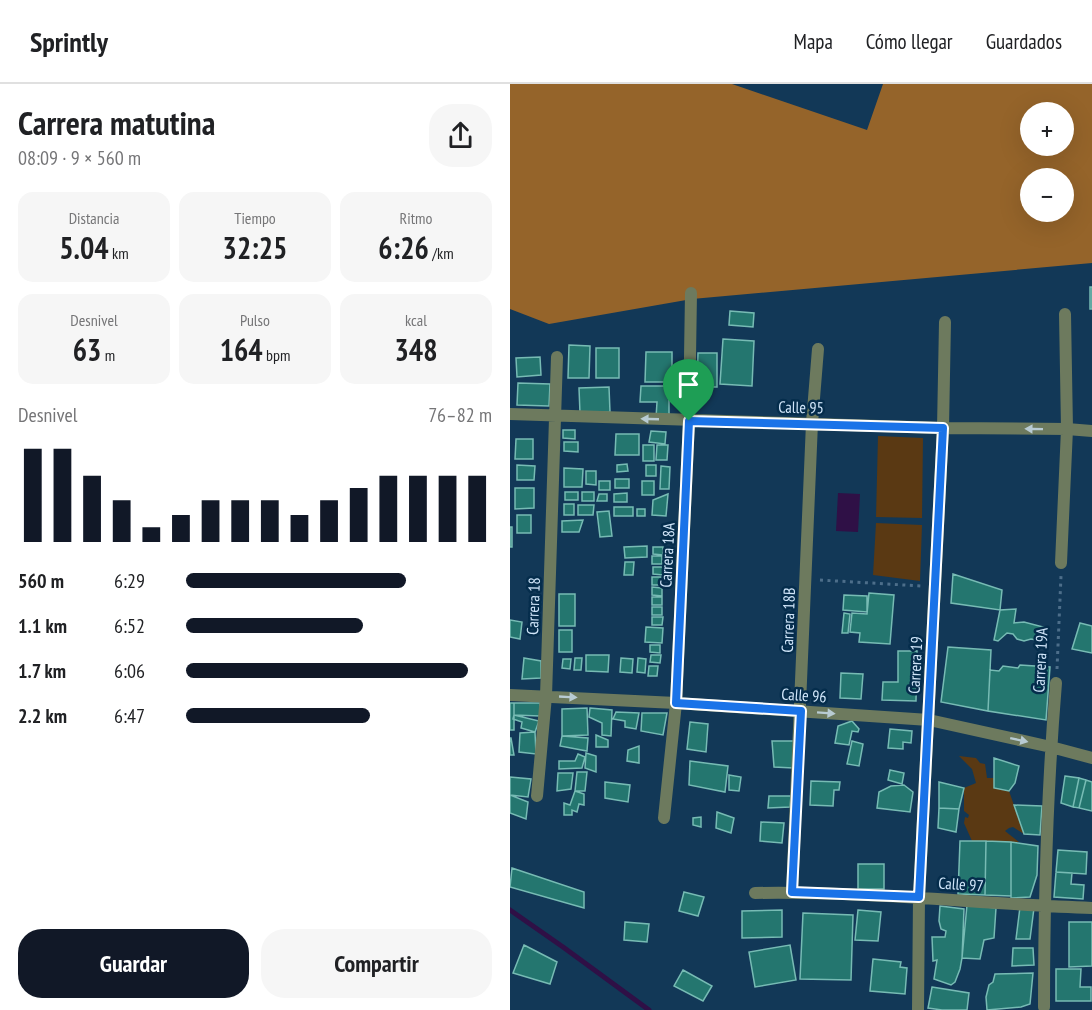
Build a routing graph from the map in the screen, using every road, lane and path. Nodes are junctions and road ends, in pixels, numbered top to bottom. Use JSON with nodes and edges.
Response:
{"nodes":[{"id":1,"x":691,"y":293,"type":"dead end"},
{"id":2,"x":1065,"y":314,"type":"dead end"},
{"id":3,"x":945,"y":322,"type":"dead end"},
{"id":4,"x":818,"y":349,"type":"dead end"},
{"id":5,"x":557,"y":357,"type":"dead end"},
{"id":6,"x":510,"y":414,"type":"edge"},
{"id":7,"x":555,"y":416,"type":"junction"},
{"id":8,"x":689,"y":421,"type":"junction"},
{"id":9,"x":812,"y":423,"type":"junction"},
{"id":10,"x":943,"y":428,"type":"junction"},
{"id":11,"x":1067,"y":429,"type":"junction"},
{"id":12,"x":1092,"y":431,"type":"edge"},
{"id":13,"x":1061,"y":563,"type":"joint"},
{"id":14,"x":806,"y":579,"type":"junction"},
{"id":15,"x":935,"y":587,"type":"junction"},
{"id":16,"x":1056,"y":683,"type":"joint"},
{"id":17,"x":510,"y":695,"type":"edge"},
{"id":18,"x":546,"y":696,"type":"junction"},
{"id":19,"x":676,"y":703,"type":"junction"},
{"id":20,"x":801,"y":711,"type":"junction"},
{"id":21,"x":928,"y":720,"type":"junction"},
{"id":22,"x":1051,"y":747,"type":"junction"},
{"id":23,"x":1092,"y":758,"type":"edge"},
{"id":24,"x":537,"y":796,"type":"dead end"},
{"id":25,"x":663,"y":818,"type":"dead end"},
{"id":26,"x":792,"y":892,"type":"junction"},
{"id":27,"x":755,"y":893,"type":"dead end"},
{"id":28,"x":919,"y":897,"type":"junction"},
{"id":29,"x":1044,"y":906,"type":"junction"},
{"id":30,"x":1092,"y":908,"type":"edge"},
{"id":31,"x":1044,"y":1007,"type":"dead end"},
{"id":32,"x":918,"y":1010,"type":"edge"}],
"edges":[{"from":1,"to":8,"type":"street","name":"Carrera 18A"},
{"from":2,"to":11,"type":"street"},
{"from":3,"to":10,"type":"street","name":"Carrera 19"},
{"from":4,"to":9,"type":"street","name":"Carrera 18B"},
{"from":5,"to":7,"type":"street","name":"Carrera 18"},
{"from":6,"to":7,"type":"street","name":"Calle 95"},
{"from":8,"to":7,"type":"street","name":"Calle 95","one_way":true},
{"from":7,"to":18,"type":"street","name":"Carrera 18"},
{"from":8,"to":9,"type":"street","name":"Calle 95"},
{"from":8,"to":19,"type":"street","name":"Carrera 18A"},
{"from":9,"to":10,"type":"street","name":"Calle 95"},
{"from":9,"to":14,"type":"street","name":"Carrera 18B"},
{"from":11,"to":10,"type":"street","name":"Calle 95","one_way":true},
{"from":10,"to":15,"type":"street","name":"Carrera 19"},
{"from":11,"to":12,"type":"street","name":"Calle 95"},
{"from":11,"to":13,"type":"street"},
{"from":13,"to":16,"type":"path","name":"Carrera 19A"},
{"from":14,"to":15,"type":"path"},
{"from":14,"to":20,"type":"street","name":"Carrera 18B"},
{"from":15,"to":21,"type":"street","name":"Carrera 19"},
{"from":16,"to":22,"type":"street","name":"Carrera 19A"},
{"from":17,"to":18,"type":"street","name":"Calle 96"},
{"from":18,"to":19,"type":"street","name":"Calle 96","one_way":true},
{"from":18,"to":24,"type":"street","name":"Carrera 18"},
{"from":19,"to":20,"type":"street","name":"Calle 96"},
{"from":19,"to":25,"type":"street","name":"Carrera 18A"},
{"from":20,"to":21,"type":"street","name":"Calle 96","one_way":true},
{"from":20,"to":26,"type":"street","name":"Carrera 18B"},
{"from":21,"to":22,"type":"street","name":"Calle 96","one_way":true},
{"from":21,"to":28,"type":"street","name":"Carrera 19"},
{"from":22,"to":23,"type":"street","name":"Calle 96"},
{"from":22,"to":29,"type":"street","name":"Carrera 19A"},
{"from":26,"to":27,"type":"street","name":"Calle 97"},
{"from":26,"to":28,"type":"street","name":"Calle 97"},
{"from":28,"to":29,"type":"street","name":"Calle 97"},
{"from":28,"to":32,"type":"street","name":"Carrera 19"},
{"from":29,"to":30,"type":"street","name":"Calle 97"},
{"from":29,"to":31,"type":"street","name":"Carrera 19A"}]}
